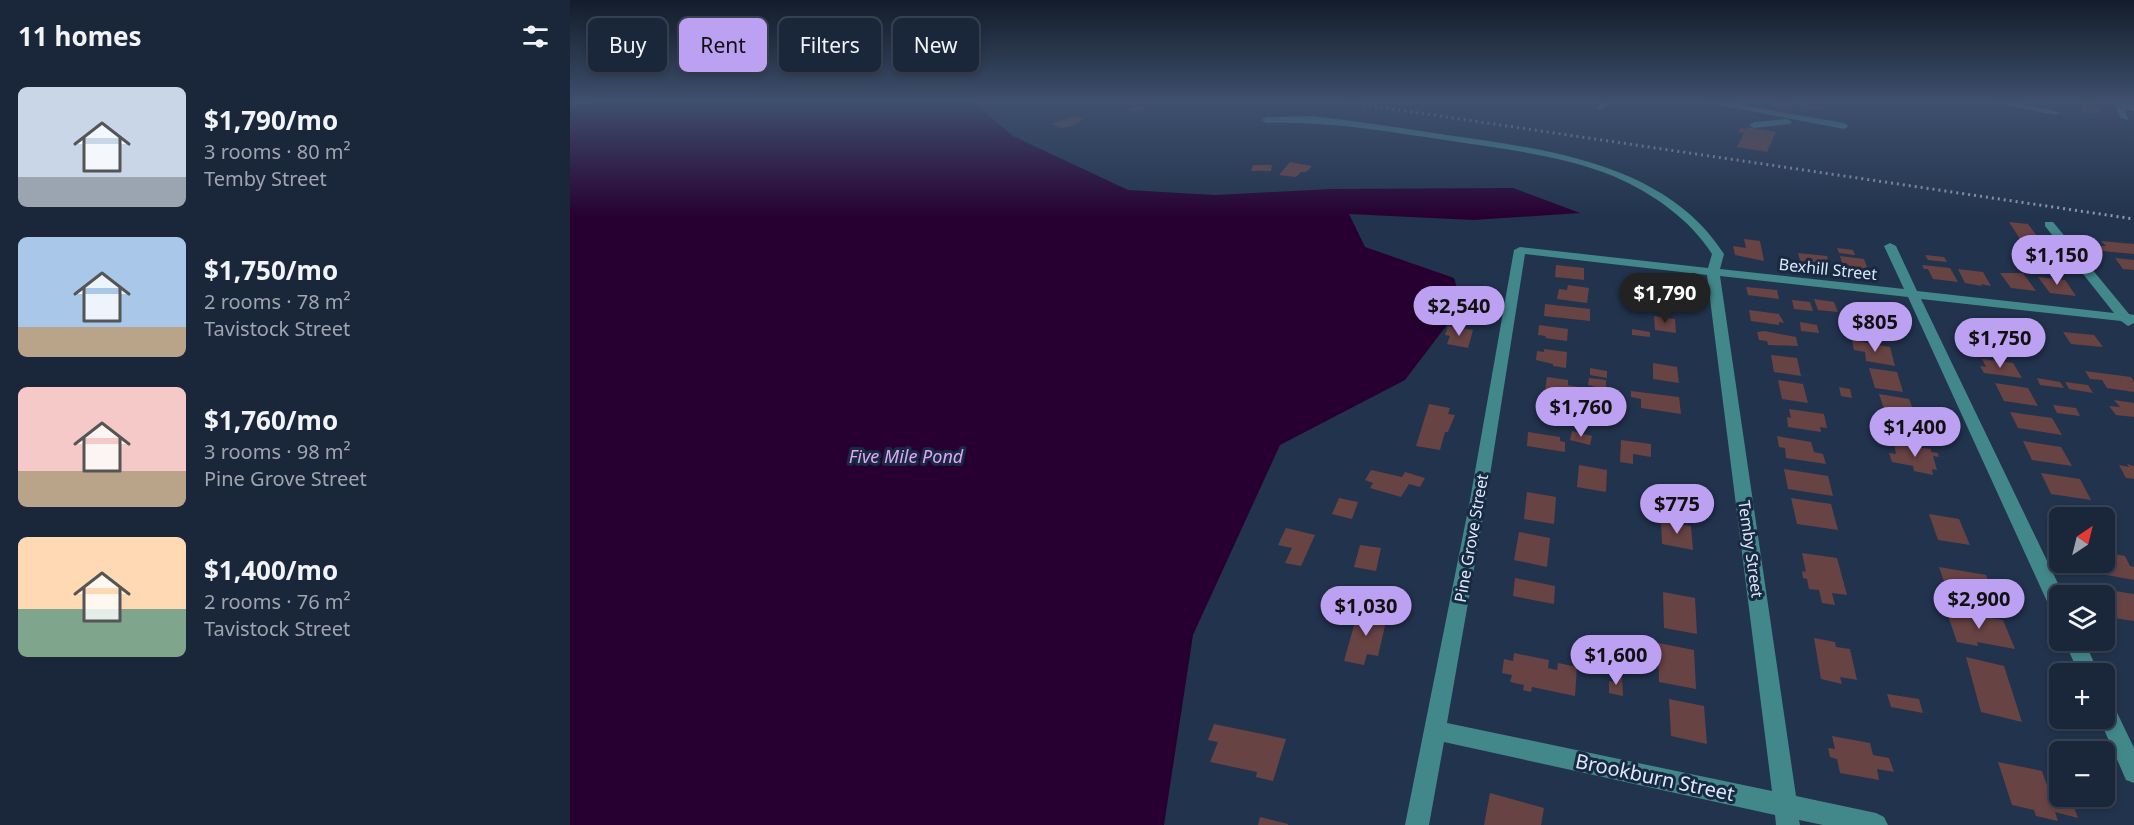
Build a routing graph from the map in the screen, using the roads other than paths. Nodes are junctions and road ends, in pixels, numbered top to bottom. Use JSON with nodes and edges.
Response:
{"nodes":[{"id":1,"x":1454,"y":140,"type":"edge"},
{"id":2,"x":2049,"y":224,"type":"dead end"},
{"id":3,"x":1890,"y":246,"type":"dead end"},
{"id":4,"x":1520,"y":250,"type":"joint"},
{"id":5,"x":1713,"y":273,"type":"junction"},
{"id":6,"x":1912,"y":295,"type":"junction"},
{"id":7,"x":2130,"y":319,"type":"edge"},
{"id":8,"x":2134,"y":329,"type":"edge"},
{"id":9,"x":2049,"y":585,"type":"edge"},
{"id":10,"x":2114,"y":729,"type":"edge"},
{"id":11,"x":1435,"y":730,"type":"junction"},
{"id":12,"x":2134,"y":772,"type":"edge"},
{"id":13,"x":1787,"y":815,"type":"edge"},
{"id":14,"x":1417,"y":825,"type":"edge"},
{"id":15,"x":1876,"y":825,"type":"edge"}],
"edges":[{"from":1,"to":5,"type":"street","name":"Temby Street"},
{"from":2,"to":7,"type":"street"},
{"from":3,"to":6,"type":"street"},
{"from":4,"to":5,"type":"street","name":"Bexhill Street"},
{"from":4,"to":11,"type":"street","name":"Pine Grove Street"},
{"from":5,"to":6,"type":"street","name":"Bexhill Street"},
{"from":5,"to":13,"type":"street","name":"Temby Street"},
{"from":6,"to":7,"type":"street","name":"Bexhill Street"},
{"from":6,"to":9,"type":"street"},
{"from":7,"to":8,"type":"street"},
{"from":10,"to":12,"type":"street"},
{"from":11,"to":13,"type":"street","name":"Brookburn Street"},
{"from":11,"to":14,"type":"street","name":"Pine Grove Street"},
{"from":13,"to":15,"type":"street","name":"Brookburn Street"}]}
